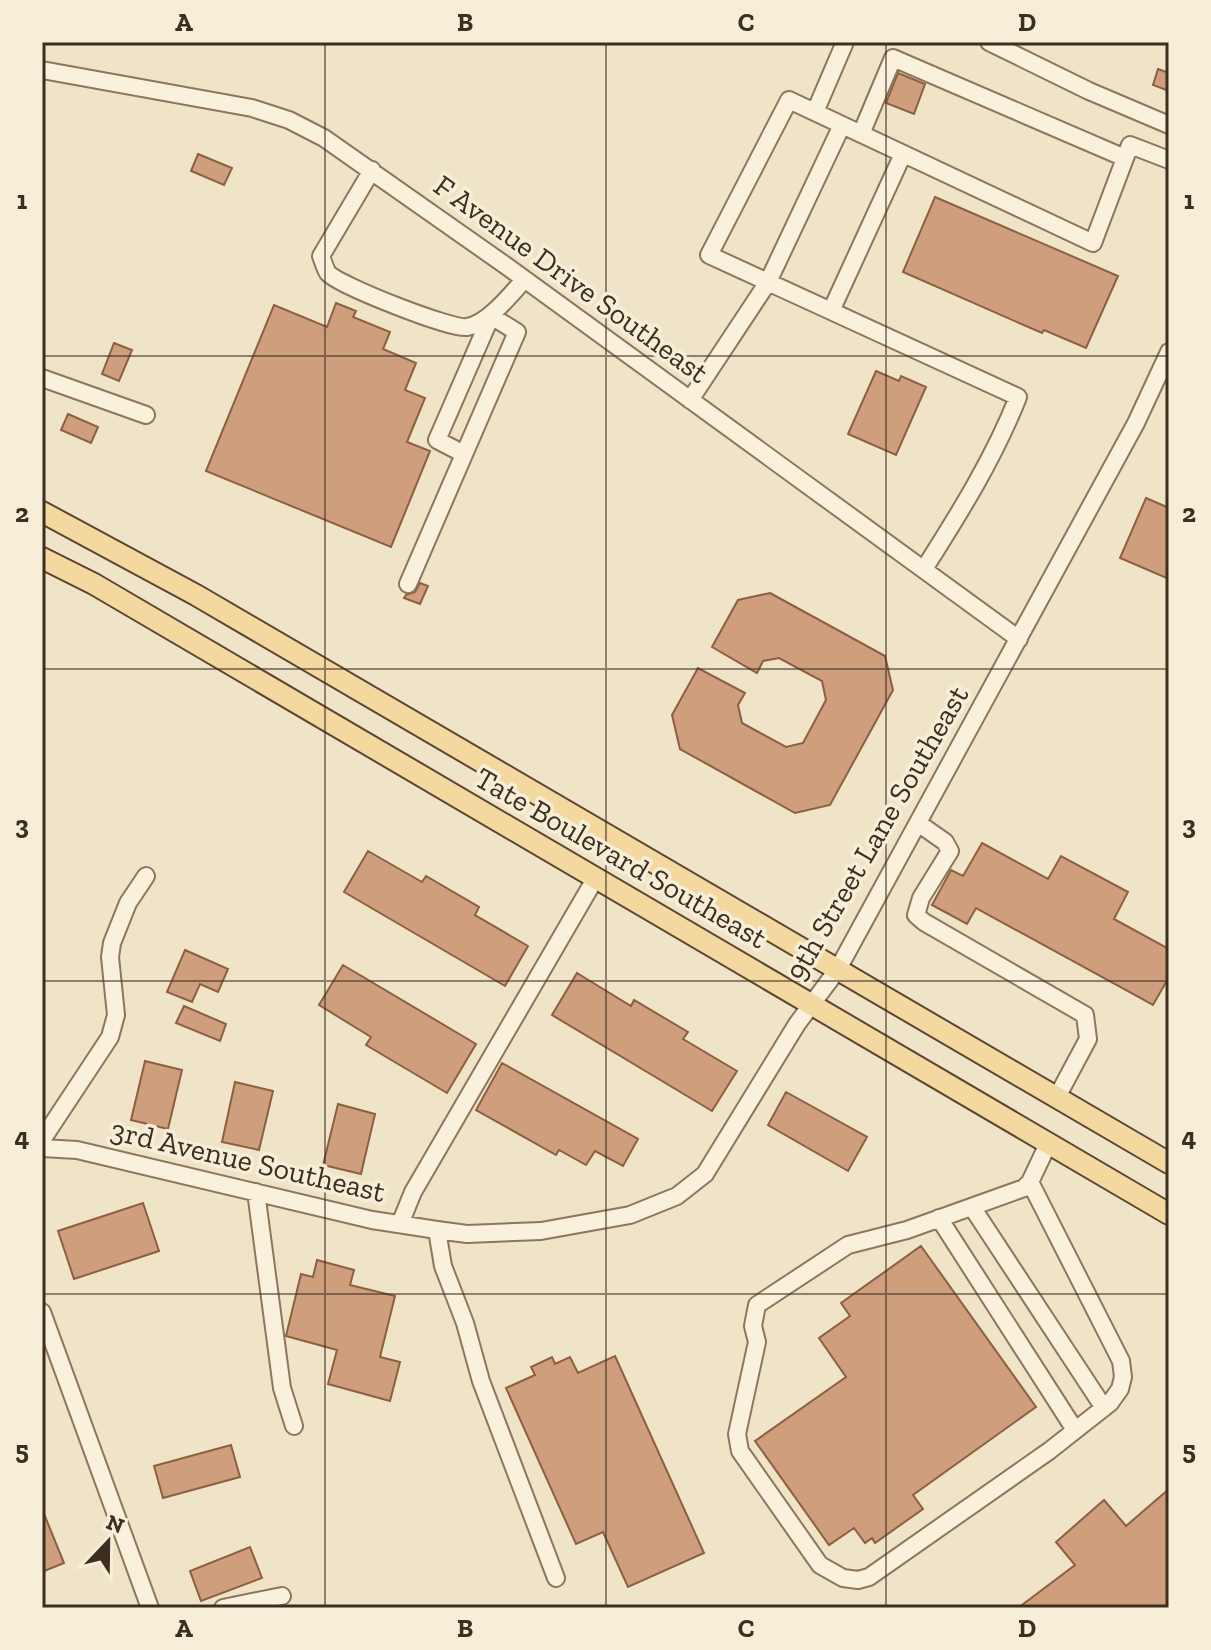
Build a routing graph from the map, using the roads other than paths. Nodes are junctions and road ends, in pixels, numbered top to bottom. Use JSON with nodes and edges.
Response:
{"nodes":[{"id":1,"x":845,"y":42,"type":"edge"},
{"id":2,"x":989,"y":42,"type":"edge"},
{"id":3,"x":42,"y":70,"type":"edge"},
{"id":4,"x":815,"y":112,"type":"junction"},
{"id":5,"x":842,"y":125,"type":"junction"},
{"id":6,"x":1169,"y":125,"type":"edge"},
{"id":7,"x":861,"y":134,"type":"junction"},
{"id":8,"x":903,"y":154,"type":"junction"},
{"id":9,"x":1125,"y":158,"type":"junction"},
{"id":10,"x":1169,"y":160,"type":"edge"},
{"id":11,"x":372,"y":170,"type":"junction"},
{"id":12,"x":524,"y":280,"type":"junction"},
{"id":13,"x":768,"y":282,"type":"junction"},
{"id":14,"x":831,"y":311,"type":"junction"},
{"id":15,"x":491,"y":316,"type":"junction"},
{"id":16,"x":1169,"y":352,"type":"edge"},
{"id":17,"x":42,"y":378,"type":"edge"},
{"id":18,"x":690,"y":400,"type":"junction"},
{"id":19,"x":146,"y":415,"type":"dead end"},
{"id":20,"x":464,"y":454,"type":"junction"},
{"id":21,"x":42,"y":512,"type":"edge"},
{"id":22,"x":42,"y":558,"type":"edge"},
{"id":23,"x":924,"y":569,"type":"junction"},
{"id":24,"x":408,"y":584,"type":"dead end"},
{"id":25,"x":1019,"y":639,"type":"junction"},
{"id":26,"x":918,"y":823,"type":"junction"},
{"id":27,"x":146,"y":876,"type":"dead end"},
{"id":28,"x":595,"y":879,"type":"junction"},
{"id":29,"x":838,"y":969,"type":"junction"},
{"id":30,"x":812,"y":1003,"type":"junction"},
{"id":31,"x":1057,"y":1097,"type":"junction"},
{"id":32,"x":42,"y":1140,"type":"edge"},
{"id":33,"x":1048,"y":1144,"type":"junction"},
{"id":34,"x":42,"y":1148,"type":"edge"},
{"id":35,"x":1169,"y":1163,"type":"edge"},
{"id":36,"x":1030,"y":1182,"type":"junction"},
{"id":37,"x":256,"y":1192,"type":"junction"},
{"id":38,"x":972,"y":1207,"type":"junction"},
{"id":39,"x":1169,"y":1214,"type":"edge"},
{"id":40,"x":939,"y":1218,"type":"junction"},
{"id":41,"x":400,"y":1224,"type":"junction"},
{"id":42,"x":439,"y":1231,"type":"junction"},
{"id":43,"x":42,"y":1312,"type":"edge"},
{"id":44,"x":1104,"y":1408,"type":"junction"},
{"id":45,"x":294,"y":1426,"type":"dead end"},
{"id":46,"x":1075,"y":1430,"type":"junction"},
{"id":47,"x":556,"y":1578,"type":"dead end"},
{"id":48,"x":282,"y":1596,"type":"dead end"},
{"id":49,"x":150,"y":1608,"type":"edge"},
{"id":50,"x":223,"y":1608,"type":"edge"}],
"edges":[{"from":1,"to":4,"type":"street"},
{"from":2,"to":6,"type":"street"},
{"from":3,"to":11,"type":"street","name":"F Avenue Drive Southeast"},
{"from":4,"to":5,"type":"street"},
{"from":4,"to":13,"type":"street"},
{"from":5,"to":7,"type":"street"},
{"from":5,"to":13,"type":"street"},
{"from":7,"to":8,"type":"street"},
{"from":7,"to":9,"type":"street"},
{"from":8,"to":9,"type":"street"},
{"from":8,"to":14,"type":"street"},
{"from":9,"to":10,"type":"street"},
{"from":11,"to":12,"type":"street","name":"F Avenue Drive Southeast"},
{"from":11,"to":15,"type":"street"},
{"from":12,"to":15,"type":"street"},
{"from":12,"to":18,"type":"street","name":"F Avenue Drive Southeast"},
{"from":13,"to":14,"type":"street"},
{"from":13,"to":18,"type":"street"},
{"from":14,"to":23,"type":"street"},
{"from":15,"to":20,"type":"street"},
{"from":15,"to":20,"type":"street"},
{"from":16,"to":25,"type":"street","name":"9th Street Lane Southeast"},
{"from":17,"to":19,"type":"street"},
{"from":18,"to":23,"type":"street","name":"F Avenue Drive Southeast"},
{"from":20,"to":24,"type":"street"},
{"from":21,"to":29,"type":"main road","name":"Tate Boulevard Southeast"},
{"from":22,"to":28,"type":"main road","name":"Tate Boulevard Southeast"},
{"from":23,"to":25,"type":"street","name":"F Avenue Drive Southeast"},
{"from":25,"to":26,"type":"street","name":"9th Street Lane Southeast"},
{"from":26,"to":29,"type":"street","name":"9th Street Lane Southeast"},
{"from":26,"to":31,"type":"street"},
{"from":27,"to":32,"type":"street"},
{"from":28,"to":30,"type":"main road","name":"Tate Boulevard Southeast"},
{"from":28,"to":41,"type":"street"},
{"from":29,"to":30,"type":"street","name":"9th Street Lane Southeast"},
{"from":29,"to":31,"type":"main road","name":"Tate Boulevard Southeast"},
{"from":30,"to":33,"type":"main road","name":"Tate Boulevard Southeast"},
{"from":30,"to":42,"type":"street","name":"9th Street Lane Southeast"},
{"from":31,"to":35,"type":"main road","name":"Tate Boulevard Southeast"},
{"from":33,"to":36,"type":"street"},
{"from":33,"to":39,"type":"main road","name":"Tate Boulevard Southeast"},
{"from":34,"to":37,"type":"street","name":"3rd Avenue Southeast"},
{"from":36,"to":38,"type":"street"},
{"from":36,"to":44,"type":"street"},
{"from":37,"to":41,"type":"street","name":"3rd Avenue Southeast"},
{"from":37,"to":45,"type":"street"},
{"from":38,"to":40,"type":"street"},
{"from":38,"to":44,"type":"street"},
{"from":40,"to":46,"type":"street"},
{"from":40,"to":46,"type":"street"},
{"from":41,"to":42,"type":"street","name":"3rd Avenue Southeast"},
{"from":42,"to":47,"type":"street"},
{"from":43,"to":49,"type":"street"},
{"from":44,"to":46,"type":"street"},
{"from":48,"to":50,"type":"street"}]}
